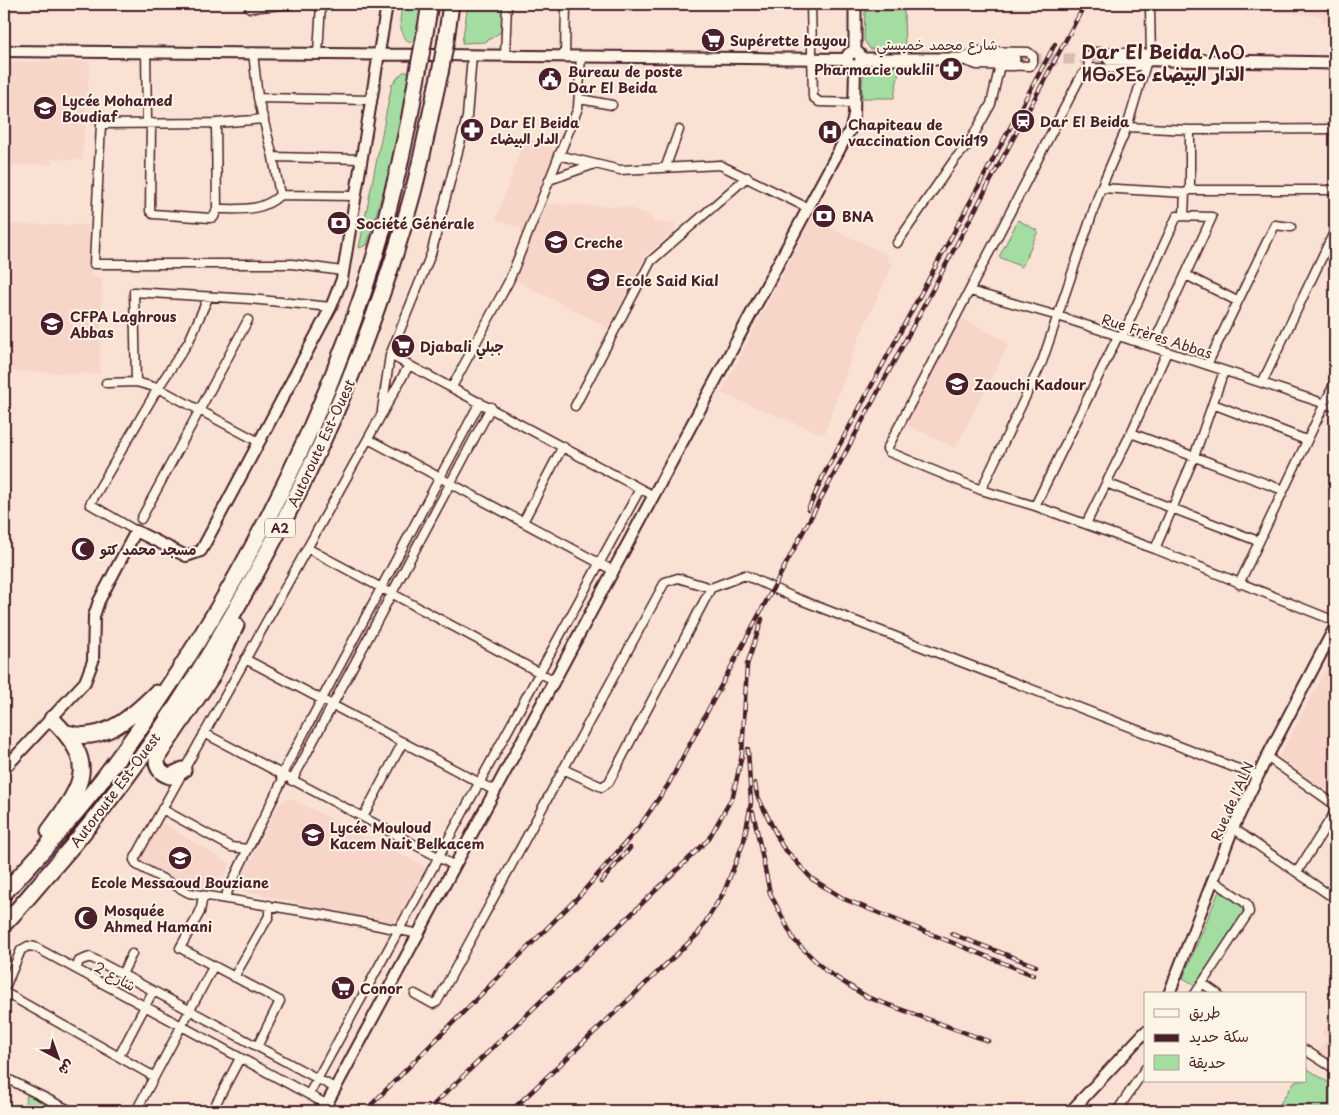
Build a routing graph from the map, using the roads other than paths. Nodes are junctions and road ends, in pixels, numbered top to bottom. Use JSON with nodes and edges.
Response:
{"nodes":[{"id":1,"x":292,"y":4,"type":"edge"},
{"id":2,"x":321,"y":4,"type":"edge"},
{"id":3,"x":387,"y":4,"type":"edge"},
{"id":4,"x":430,"y":4,"type":"edge"},
{"id":5,"x":451,"y":4,"type":"edge"},
{"id":6,"x":506,"y":4,"type":"edge"},
{"id":7,"x":566,"y":4,"type":"edge"},
{"id":8,"x":811,"y":4,"type":"edge"},
{"id":9,"x":855,"y":4,"type":"edge"},
{"id":10,"x":1153,"y":4,"type":"edge"},
{"id":11,"x":250,"y":8,"type":"dead end"},
{"id":12,"x":4,"y":51,"type":"edge"},
{"id":13,"x":146,"y":52,"type":"junction"},
{"id":14,"x":253,"y":52,"type":"junction"},
{"id":15,"x":318,"y":53,"type":"junction"},
{"id":16,"x":380,"y":54,"type":"junction"},
{"id":17,"x":472,"y":55,"type":"junction"},
{"id":18,"x":505,"y":56,"type":"junction"},
{"id":19,"x":565,"y":56,"type":"junction"},
{"id":20,"x":581,"y":56,"type":"junction"},
{"id":21,"x":1014,"y":58,"type":"tunnel mouth"},
{"id":22,"x":812,"y":59,"type":"junction"},
{"id":23,"x":855,"y":59,"type":"junction"},
{"id":24,"x":960,"y":59,"type":"junction"},
{"id":25,"x":1109,"y":59,"type":"tunnel mouth"},
{"id":26,"x":1150,"y":59,"type":"junction"},
{"id":27,"x":1335,"y":63,"type":"edge"},
{"id":28,"x":1000,"y":65,"type":"junction"},
{"id":29,"x":1089,"y":68,"type":"junction"},
{"id":30,"x":258,"y":98,"type":"junction"},
{"id":31,"x":580,"y":99,"type":"junction"},
{"id":32,"x":372,"y":100,"type":"junction"},
{"id":33,"x":854,"y":103,"type":"junction"},
{"id":34,"x":612,"y":105,"type":"dead end"},
{"id":35,"x":264,"y":119,"type":"junction"},
{"id":36,"x":149,"y":123,"type":"junction"},
{"id":37,"x":216,"y":123,"type":"junction"},
{"id":38,"x":1127,"y":127,"type":"junction"},
{"id":39,"x":1335,"y":128,"type":"edge"},
{"id":40,"x":679,"y":130,"type":"dead end"},
{"id":41,"x":1190,"y":130,"type":"junction"},
{"id":42,"x":558,"y":155,"type":"junction"},
{"id":43,"x":273,"y":157,"type":"junction"},
{"id":44,"x":362,"y":159,"type":"junction"},
{"id":45,"x":592,"y":165,"type":"junction"},
{"id":46,"x":666,"y":166,"type":"junction"},
{"id":47,"x":747,"y":177,"type":"junction"},
{"id":48,"x":550,"y":180,"type":"junction"},
{"id":49,"x":1101,"y":188,"type":"junction"},
{"id":50,"x":1335,"y":190,"type":"edge"},
{"id":51,"x":1188,"y":191,"type":"junction"},
{"id":52,"x":280,"y":195,"type":"junction"},
{"id":53,"x":355,"y":196,"type":"junction"},
{"id":54,"x":808,"y":208,"type":"junction"},
{"id":55,"x":217,"y":209,"type":"junction"},
{"id":56,"x":1184,"y":215,"type":"junction"},
{"id":57,"x":1292,"y":227,"type":"dead end"},
{"id":58,"x":1335,"y":230,"type":"edge"},
{"id":59,"x":897,"y":243,"type":"dead end"},
{"id":60,"x":342,"y":271,"type":"junction"},
{"id":61,"x":1186,"y":275,"type":"junction"},
{"id":62,"x":970,"y":291,"type":"junction"},
{"id":63,"x":208,"y":298,"type":"junction"},
{"id":64,"x":1237,"y":301,"type":"junction"},
{"id":65,"x":331,"y":307,"type":"junction"},
{"id":66,"x":1058,"y":316,"type":"junction"},
{"id":67,"x":248,"y":320,"type":"dead end"},
{"id":68,"x":1120,"y":336,"type":"junction"},
{"id":69,"x":1152,"y":347,"type":"junction"},
{"id":70,"x":1167,"y":352,"type":"junction"},
{"id":71,"x":390,"y":355,"type":"junction"},
{"id":72,"x":409,"y":364,"type":"junction"},
{"id":73,"x":1207,"y":365,"type":"junction"},
{"id":74,"x":1224,"y":371,"type":"junction"},
{"id":75,"x":136,"y":382,"type":"junction"},
{"id":76,"x":1335,"y":382,"type":"edge"},
{"id":77,"x":106,"y":383,"type":"dead end"},
{"id":78,"x":1262,"y":383,"type":"junction"},
{"id":79,"x":452,"y":387,"type":"junction"},
{"id":80,"x":158,"y":388,"type":"junction"},
{"id":81,"x":480,"y":402,"type":"junction"},
{"id":82,"x":1324,"y":403,"type":"junction"},
{"id":83,"x":1213,"y":404,"type":"junction"},
{"id":84,"x":575,"y":406,"type":"dead end"},
{"id":85,"x":491,"y":407,"type":"junction"},
{"id":86,"x":1335,"y":407,"type":"edge"},
{"id":87,"x":198,"y":410,"type":"junction"},
{"id":88,"x":381,"y":415,"type":"junction"},
{"id":89,"x":1131,"y":432,"type":"junction"},
{"id":90,"x":368,"y":439,"type":"junction"},
{"id":91,"x":1306,"y":440,"type":"junction"},
{"id":92,"x":259,"y":442,"type":"junction"},
{"id":93,"x":563,"y":446,"type":"junction"},
{"id":94,"x":1194,"y":457,"type":"junction"},
{"id":95,"x":440,"y":478,"type":"junction"},
{"id":96,"x":451,"y":483,"type":"junction"},
{"id":97,"x":1106,"y":484,"type":"junction"},
{"id":98,"x":640,"y":489,"type":"junction"},
{"id":99,"x":981,"y":490,"type":"junction"},
{"id":100,"x":1283,"y":490,"type":"junction"},
{"id":101,"x":654,"y":496,"type":"junction"},
{"id":102,"x":1035,"y":506,"type":"junction"},
{"id":103,"x":1172,"y":508,"type":"junction"},
{"id":104,"x":141,"y":519,"type":"dead end"},
{"id":105,"x":523,"y":522,"type":"junction"},
{"id":106,"x":1086,"y":524,"type":"junction"},
{"id":107,"x":136,"y":531,"type":"junction"},
{"id":108,"x":1258,"y":541,"type":"junction"},
{"id":109,"x":307,"y":548,"type":"junction"},
{"id":110,"x":1155,"y":549,"type":"junction"},
{"id":111,"x":600,"y":563,"type":"junction"},
{"id":112,"x":614,"y":571,"type":"junction"},
{"id":113,"x":257,"y":573,"type":"junction"},
{"id":114,"x":1239,"y":584,"type":"junction"},
{"id":115,"x":381,"y":588,"type":"junction"},
{"id":116,"x":712,"y":588,"type":"junction"},
{"id":117,"x":392,"y":594,"type":"junction"},
{"id":118,"x":1335,"y":621,"type":"edge"},
{"id":119,"x":1335,"y":627,"type":"edge"},
{"id":120,"x":1333,"y":639,"type":"edge"},
{"id":121,"x":245,"y":659,"type":"junction"},
{"id":122,"x":183,"y":665,"type":"junction"},
{"id":123,"x":540,"y":673,"type":"junction"},
{"id":124,"x":555,"y":681,"type":"junction"},
{"id":125,"x":322,"y":700,"type":"junction"},
{"id":126,"x":333,"y":705,"type":"junction"},
{"id":127,"x":52,"y":719,"type":"junction"},
{"id":128,"x":67,"y":733,"type":"junction"},
{"id":129,"x":204,"y":733,"type":"junction"},
{"id":130,"x":402,"y":742,"type":"junction"},
{"id":131,"x":1267,"y":757,"type":"junction"},
{"id":132,"x":4,"y":769,"type":"edge"},
{"id":133,"x":563,"y":769,"type":"junction"},
{"id":134,"x":183,"y":770,"type":"junction"},
{"id":135,"x":1258,"y":775,"type":"junction"},
{"id":136,"x":286,"y":778,"type":"junction"},
{"id":137,"x":480,"y":782,"type":"junction"},
{"id":138,"x":496,"y":791,"type":"junction"},
{"id":139,"x":1335,"y":805,"type":"edge"},
{"id":140,"x":162,"y":809,"type":"junction"},
{"id":141,"x":1335,"y":812,"type":"edge"},
{"id":142,"x":363,"y":817,"type":"junction"},
{"id":143,"x":1234,"y":828,"type":"junction"},
{"id":144,"x":248,"y":849,"type":"junction"},
{"id":145,"x":439,"y":857,"type":"junction"},
{"id":146,"x":455,"y":866,"type":"junction"},
{"id":147,"x":1297,"y":872,"type":"junction"},
{"id":148,"x":1213,"y":880,"type":"junction"},
{"id":149,"x":1335,"y":884,"type":"edge"},
{"id":150,"x":5,"y":892,"type":"edge"},
{"id":151,"x":203,"y":896,"type":"junction"},
{"id":152,"x":225,"y":897,"type":"junction"},
{"id":153,"x":269,"y":905,"type":"junction"},
{"id":154,"x":4,"y":924,"type":"edge"},
{"id":155,"x":399,"y":930,"type":"junction"},
{"id":156,"x":419,"y":934,"type":"junction"},
{"id":157,"x":132,"y":954,"type":"dead end"},
{"id":158,"x":213,"y":967,"type":"junction"},
{"id":159,"x":76,"y":969,"type":"junction"},
{"id":160,"x":122,"y":974,"type":"junction"},
{"id":161,"x":234,"y":977,"type":"junction"},
{"id":162,"x":1202,"y":983,"type":"junction"},
{"id":163,"x":4,"y":991,"type":"edge"},
{"id":164,"x":153,"y":991,"type":"junction"},
{"id":165,"x":1170,"y":992,"type":"edge"},
{"id":166,"x":1196,"y":992,"type":"edge"},
{"id":167,"x":1215,"y":992,"type":"edge"},
{"id":168,"x":415,"y":994,"type":"dead end"},
{"id":169,"x":144,"y":1006,"type":"junction"},
{"id":170,"x":189,"y":1012,"type":"junction"},
{"id":171,"x":182,"y":1026,"type":"junction"},
{"id":172,"x":1144,"y":1033,"type":"edge"},
{"id":173,"x":258,"y":1045,"type":"junction"},
{"id":174,"x":1306,"y":1051,"type":"edge"},
{"id":175,"x":118,"y":1056,"type":"junction"},
{"id":176,"x":240,"y":1058,"type":"junction"},
{"id":177,"x":1335,"y":1069,"type":"edge"},
{"id":178,"x":1144,"y":1071,"type":"edge"},
{"id":179,"x":153,"y":1076,"type":"junction"},
{"id":180,"x":4,"y":1077,"type":"edge"},
{"id":181,"x":318,"y":1079,"type":"junction"},
{"id":182,"x":335,"y":1088,"type":"junction"},
{"id":183,"x":309,"y":1094,"type":"junction"},
{"id":184,"x":324,"y":1107,"type":"edge"},
{"id":185,"x":1074,"y":1108,"type":"edge"},
{"id":186,"x":71,"y":1111,"type":"edge"},
{"id":187,"x":136,"y":1111,"type":"edge"},
{"id":188,"x":212,"y":1111,"type":"edge"},
{"id":189,"x":1089,"y":1111,"type":"edge"},
{"id":190,"x":1118,"y":1111,"type":"edge"}],
"edges":[{"from":1,"to":11,"type":"street"},
{"from":2,"to":15,"type":"street"},
{"from":3,"to":16,"type":"street"},
{"from":4,"to":122,"type":"highway","name":"Autoroute Est-Ouest","number":"A2","bridge":true},
{"from":5,"to":113,"type":"highway","name":"Autoroute Est-Ouest","number":"A2","bridge":true},
{"from":6,"to":18,"type":"street"},
{"from":7,"to":19,"type":"street"},
{"from":8,"to":22,"type":"street"},
{"from":9,"to":23,"type":"main road"},
{"from":10,"to":26,"type":"street"},
{"from":12,"to":13,"type":"street"},
{"from":13,"to":14,"type":"street"},
{"from":13,"to":36,"type":"street"},
{"from":14,"to":15,"type":"street"},
{"from":14,"to":30,"type":"street"},
{"from":15,"to":16,"type":"street"},
{"from":16,"to":17,"type":"street"},
{"from":16,"to":32,"type":"street"},
{"from":17,"to":18,"type":"street"},
{"from":17,"to":71,"type":"street"},
{"from":18,"to":19,"type":"street"},
{"from":19,"to":20,"type":"street"},
{"from":20,"to":22,"type":"street"},
{"from":20,"to":31,"type":"street"},
{"from":21,"to":24,"type":"main road","name":"شارع محمد خميستي"},
{"from":22,"to":23,"type":"street"},
{"from":22,"to":33,"type":"street"},
{"from":23,"to":24,"type":"main road","name":"شارع محمد خميستي"},
{"from":23,"to":33,"type":"street"},
{"from":24,"to":28,"type":"street"},
{"from":24,"to":28,"type":"street"},
{"from":25,"to":26,"type":"main road"},
{"from":26,"to":27,"type":"main road"},
{"from":26,"to":29,"type":"street"},
{"from":26,"to":29,"type":"street"},
{"from":26,"to":38,"type":"street"},
{"from":28,"to":59,"type":"street"},
{"from":29,"to":62,"type":"street"},
{"from":30,"to":32,"type":"street"},
{"from":30,"to":35,"type":"street"},
{"from":31,"to":34,"type":"street"},
{"from":31,"to":42,"type":"street"},
{"from":32,"to":44,"type":"street"},
{"from":33,"to":54,"type":"street"},
{"from":35,"to":37,"type":"street"},
{"from":35,"to":43,"type":"street"},
{"from":36,"to":37,"type":"street"},
{"from":36,"to":55,"type":"street"},
{"from":36,"to":60,"type":"street"},
{"from":37,"to":55,"type":"street"},
{"from":38,"to":41,"type":"street"},
{"from":38,"to":49,"type":"street"},
{"from":39,"to":41,"type":"street"},
{"from":40,"to":46,"type":"street"},
{"from":41,"to":51,"type":"street"},
{"from":42,"to":45,"type":"street"},
{"from":42,"to":48,"type":"street"},
{"from":43,"to":44,"type":"street"},
{"from":43,"to":52,"type":"street"},
{"from":44,"to":53,"type":"street"},
{"from":45,"to":46,"type":"street"},
{"from":45,"to":48,"type":"street"},
{"from":46,"to":47,"type":"street"},
{"from":47,"to":54,"type":"street"},
{"from":47,"to":84,"type":"street"},
{"from":48,"to":79,"type":"street"},
{"from":49,"to":51,"type":"street"},
{"from":49,"to":66,"type":"street"},
{"from":50,"to":51,"type":"street"},
{"from":51,"to":56,"type":"street"},
{"from":52,"to":53,"type":"street"},
{"from":52,"to":55,"type":"street"},
{"from":53,"to":60,"type":"street"},
{"from":54,"to":101,"type":"street"},
{"from":56,"to":61,"type":"street"},
{"from":56,"to":68,"type":"street"},
{"from":57,"to":64,"type":"street"},
{"from":58,"to":78,"type":"street"},
{"from":60,"to":65,"type":"street"},
{"from":61,"to":64,"type":"street"},
{"from":61,"to":69,"type":"street"},
{"from":62,"to":66,"type":"street","name":"Rue Frères Abbas"},
{"from":62,"to":99,"type":"street"},
{"from":63,"to":65,"type":"street"},
{"from":63,"to":75,"type":"street"},
{"from":63,"to":80,"type":"street"},
{"from":64,"to":73,"type":"street"},
{"from":65,"to":92,"type":"street"},
{"from":66,"to":68,"type":"street","name":"Rue Frères Abbas"},
{"from":66,"to":99,"type":"street"},
{"from":67,"to":87,"type":"street"},
{"from":68,"to":69,"type":"street","name":"Rue Frères Abbas"},
{"from":68,"to":102,"type":"street"},
{"from":69,"to":70,"type":"street","name":"Rue Frères Abbas"},
{"from":70,"to":73,"type":"street","name":"Rue Frères Abbas"},
{"from":70,"to":89,"type":"street"},
{"from":71,"to":72,"type":"street"},
{"from":71,"to":88,"type":"street"},
{"from":72,"to":79,"type":"street"},
{"from":72,"to":88,"type":"street"},
{"from":73,"to":74,"type":"street","name":"Rue Frères Abbas"},
{"from":74,"to":78,"type":"street","name":"Rue Frères Abbas"},
{"from":74,"to":83,"type":"street"},
{"from":75,"to":77,"type":"street"},
{"from":75,"to":80,"type":"street"},
{"from":76,"to":82,"type":"street"},
{"from":78,"to":82,"type":"street","name":"Rue Frères Abbas"},
{"from":79,"to":81,"type":"street"},
{"from":80,"to":87,"type":"street"},
{"from":80,"to":107,"type":"street"},
{"from":81,"to":85,"type":"street"},
{"from":81,"to":95,"type":"street"},
{"from":82,"to":86,"type":"street","name":"Rue Frères Abbas"},
{"from":82,"to":91,"type":"street"},
{"from":83,"to":91,"type":"street"},
{"from":83,"to":94,"type":"street"},
{"from":85,"to":93,"type":"street"},
{"from":85,"to":96,"type":"street"},
{"from":87,"to":92,"type":"street"},
{"from":87,"to":104,"type":"street"},
{"from":88,"to":90,"type":"street"},
{"from":89,"to":94,"type":"street"},
{"from":89,"to":97,"type":"street"},
{"from":90,"to":95,"type":"street"},
{"from":90,"to":109,"type":"street"},
{"from":91,"to":100,"type":"street"},
{"from":92,"to":107,"type":"street"},
{"from":93,"to":98,"type":"street"},
{"from":93,"to":105,"type":"street"},
{"from":94,"to":100,"type":"street"},
{"from":94,"to":103,"type":"street"},
{"from":95,"to":96,"type":"street"},
{"from":95,"to":115,"type":"street"},
{"from":96,"to":105,"type":"street"},
{"from":96,"to":117,"type":"street"},
{"from":97,"to":103,"type":"street"},
{"from":97,"to":106,"type":"street"},
{"from":98,"to":101,"type":"street"},
{"from":98,"to":111,"type":"street"},
{"from":99,"to":102,"type":"street"},
{"from":100,"to":108,"type":"street"},
{"from":101,"to":112,"type":"street"},
{"from":102,"to":106,"type":"street"},
{"from":103,"to":108,"type":"street"},
{"from":103,"to":110,"type":"street"},
{"from":105,"to":111,"type":"street"},
{"from":106,"to":110,"type":"street"},
{"from":107,"to":127,"type":"street"},
{"from":108,"to":114,"type":"street"},
{"from":109,"to":115,"type":"street"},
{"from":109,"to":121,"type":"street"},
{"from":110,"to":114,"type":"street"},
{"from":111,"to":112,"type":"street"},
{"from":111,"to":123,"type":"street"},
{"from":112,"to":124,"type":"street"},
{"from":113,"to":134,"type":"highway"},
{"from":113,"to":154,"type":"highway","name":"Autoroute Est-Ouest","number":"A2"},
{"from":114,"to":118,"type":"street"},
{"from":115,"to":117,"type":"street"},
{"from":115,"to":125,"type":"street"},
{"from":116,"to":133,"type":"street"},
{"from":116,"to":133,"type":"street"},
{"from":116,"to":135,"type":"street"},
{"from":117,"to":123,"type":"street"},
{"from":117,"to":126,"type":"street"},
{"from":119,"to":120,"type":"street","name":"Rue de l'ALN"},
{"from":120,"to":131,"type":"street","name":"Rue de l'ALN"},
{"from":121,"to":125,"type":"street"},
{"from":121,"to":129,"type":"street"},
{"from":122,"to":128,"type":"highway"},
{"from":122,"to":150,"type":"highway","name":"Autoroute Est-Ouest","number":"A2"},
{"from":123,"to":124,"type":"street"},
{"from":123,"to":137,"type":"street"},
{"from":124,"to":138,"type":"street"},
{"from":125,"to":126,"type":"street"},
{"from":125,"to":136,"type":"street"},
{"from":126,"to":130,"type":"street"},
{"from":126,"to":136,"type":"street"},
{"from":127,"to":128,"type":"highway"},
{"from":127,"to":132,"type":"street"},
{"from":128,"to":150,"type":"highway"},
{"from":129,"to":134,"type":"street"},
{"from":129,"to":136,"type":"street"},
{"from":130,"to":137,"type":"street"},
{"from":130,"to":142,"type":"street"},
{"from":131,"to":135,"type":"street","name":"Rue de l'ALN"},
{"from":131,"to":139,"type":"street"},
{"from":133,"to":168,"type":"street"},
{"from":134,"to":140,"type":"street"},
{"from":135,"to":143,"type":"street","name":"Rue de l'ALN"},
{"from":136,"to":142,"type":"street"},
{"from":136,"to":144,"type":"street"},
{"from":137,"to":138,"type":"street"},
{"from":137,"to":145,"type":"street"},
{"from":138,"to":146,"type":"street"},
{"from":140,"to":144,"type":"street"},
{"from":140,"to":151,"type":"street"},
{"from":141,"to":147,"type":"street"},
{"from":142,"to":145,"type":"street"},
{"from":143,"to":147,"type":"street"},
{"from":143,"to":148,"type":"street","name":"Rue de l'ALN"},
{"from":144,"to":152,"type":"street"},
{"from":145,"to":146,"type":"street"},
{"from":145,"to":155,"type":"street"},
{"from":146,"to":156,"type":"street"},
{"from":147,"to":149,"type":"street"},
{"from":148,"to":162,"type":"street"},
{"from":148,"to":165,"type":"street","name":"Rue de l'ALN"},
{"from":151,"to":152,"type":"street"},
{"from":151,"to":158,"type":"street"},
{"from":152,"to":153,"type":"street"},
{"from":153,"to":155,"type":"street"},
{"from":153,"to":161,"type":"street"},
{"from":155,"to":156,"type":"street"},
{"from":155,"to":181,"type":"street"},
{"from":156,"to":182,"type":"street"},
{"from":157,"to":160,"type":"street"},
{"from":158,"to":161,"type":"street"},
{"from":158,"to":170,"type":"street"},
{"from":159,"to":160,"type":"street","name":"شارع 2"},
{"from":159,"to":163,"type":"street"},
{"from":159,"to":169,"type":"street","name":"شارع 2"},
{"from":160,"to":164,"type":"street","name":"شارع 2"},
{"from":161,"to":173,"type":"street"},
{"from":162,"to":166,"type":"street"},
{"from":162,"to":167,"type":"street"},
{"from":163,"to":175,"type":"street"},
{"from":164,"to":169,"type":"street"},
{"from":164,"to":170,"type":"street","name":"شارع 2"},
{"from":169,"to":171,"type":"street","name":"شارع 2"},
{"from":169,"to":175,"type":"street"},
{"from":170,"to":171,"type":"street"},
{"from":170,"to":173,"type":"street","name":"شارع 2"},
{"from":171,"to":176,"type":"street","name":"شارع 2"},
{"from":171,"to":179,"type":"street"},
{"from":172,"to":185,"type":"street"},
{"from":173,"to":181,"type":"street","name":"شارع 2"},
{"from":174,"to":177,"type":"street"},
{"from":175,"to":179,"type":"street"},
{"from":176,"to":183,"type":"street","name":"شارع 2"},
{"from":176,"to":188,"type":"street"},
{"from":178,"to":190,"type":"street"},
{"from":179,"to":187,"type":"street"},
{"from":180,"to":186,"type":"street"},
{"from":181,"to":182,"type":"street","name":"شارع 2"},
{"from":181,"to":183,"type":"street"},
{"from":182,"to":184,"type":"street"},
{"from":183,"to":184,"type":"street","name":"شارع 2"},
{"from":185,"to":189,"type":"street"}]}
